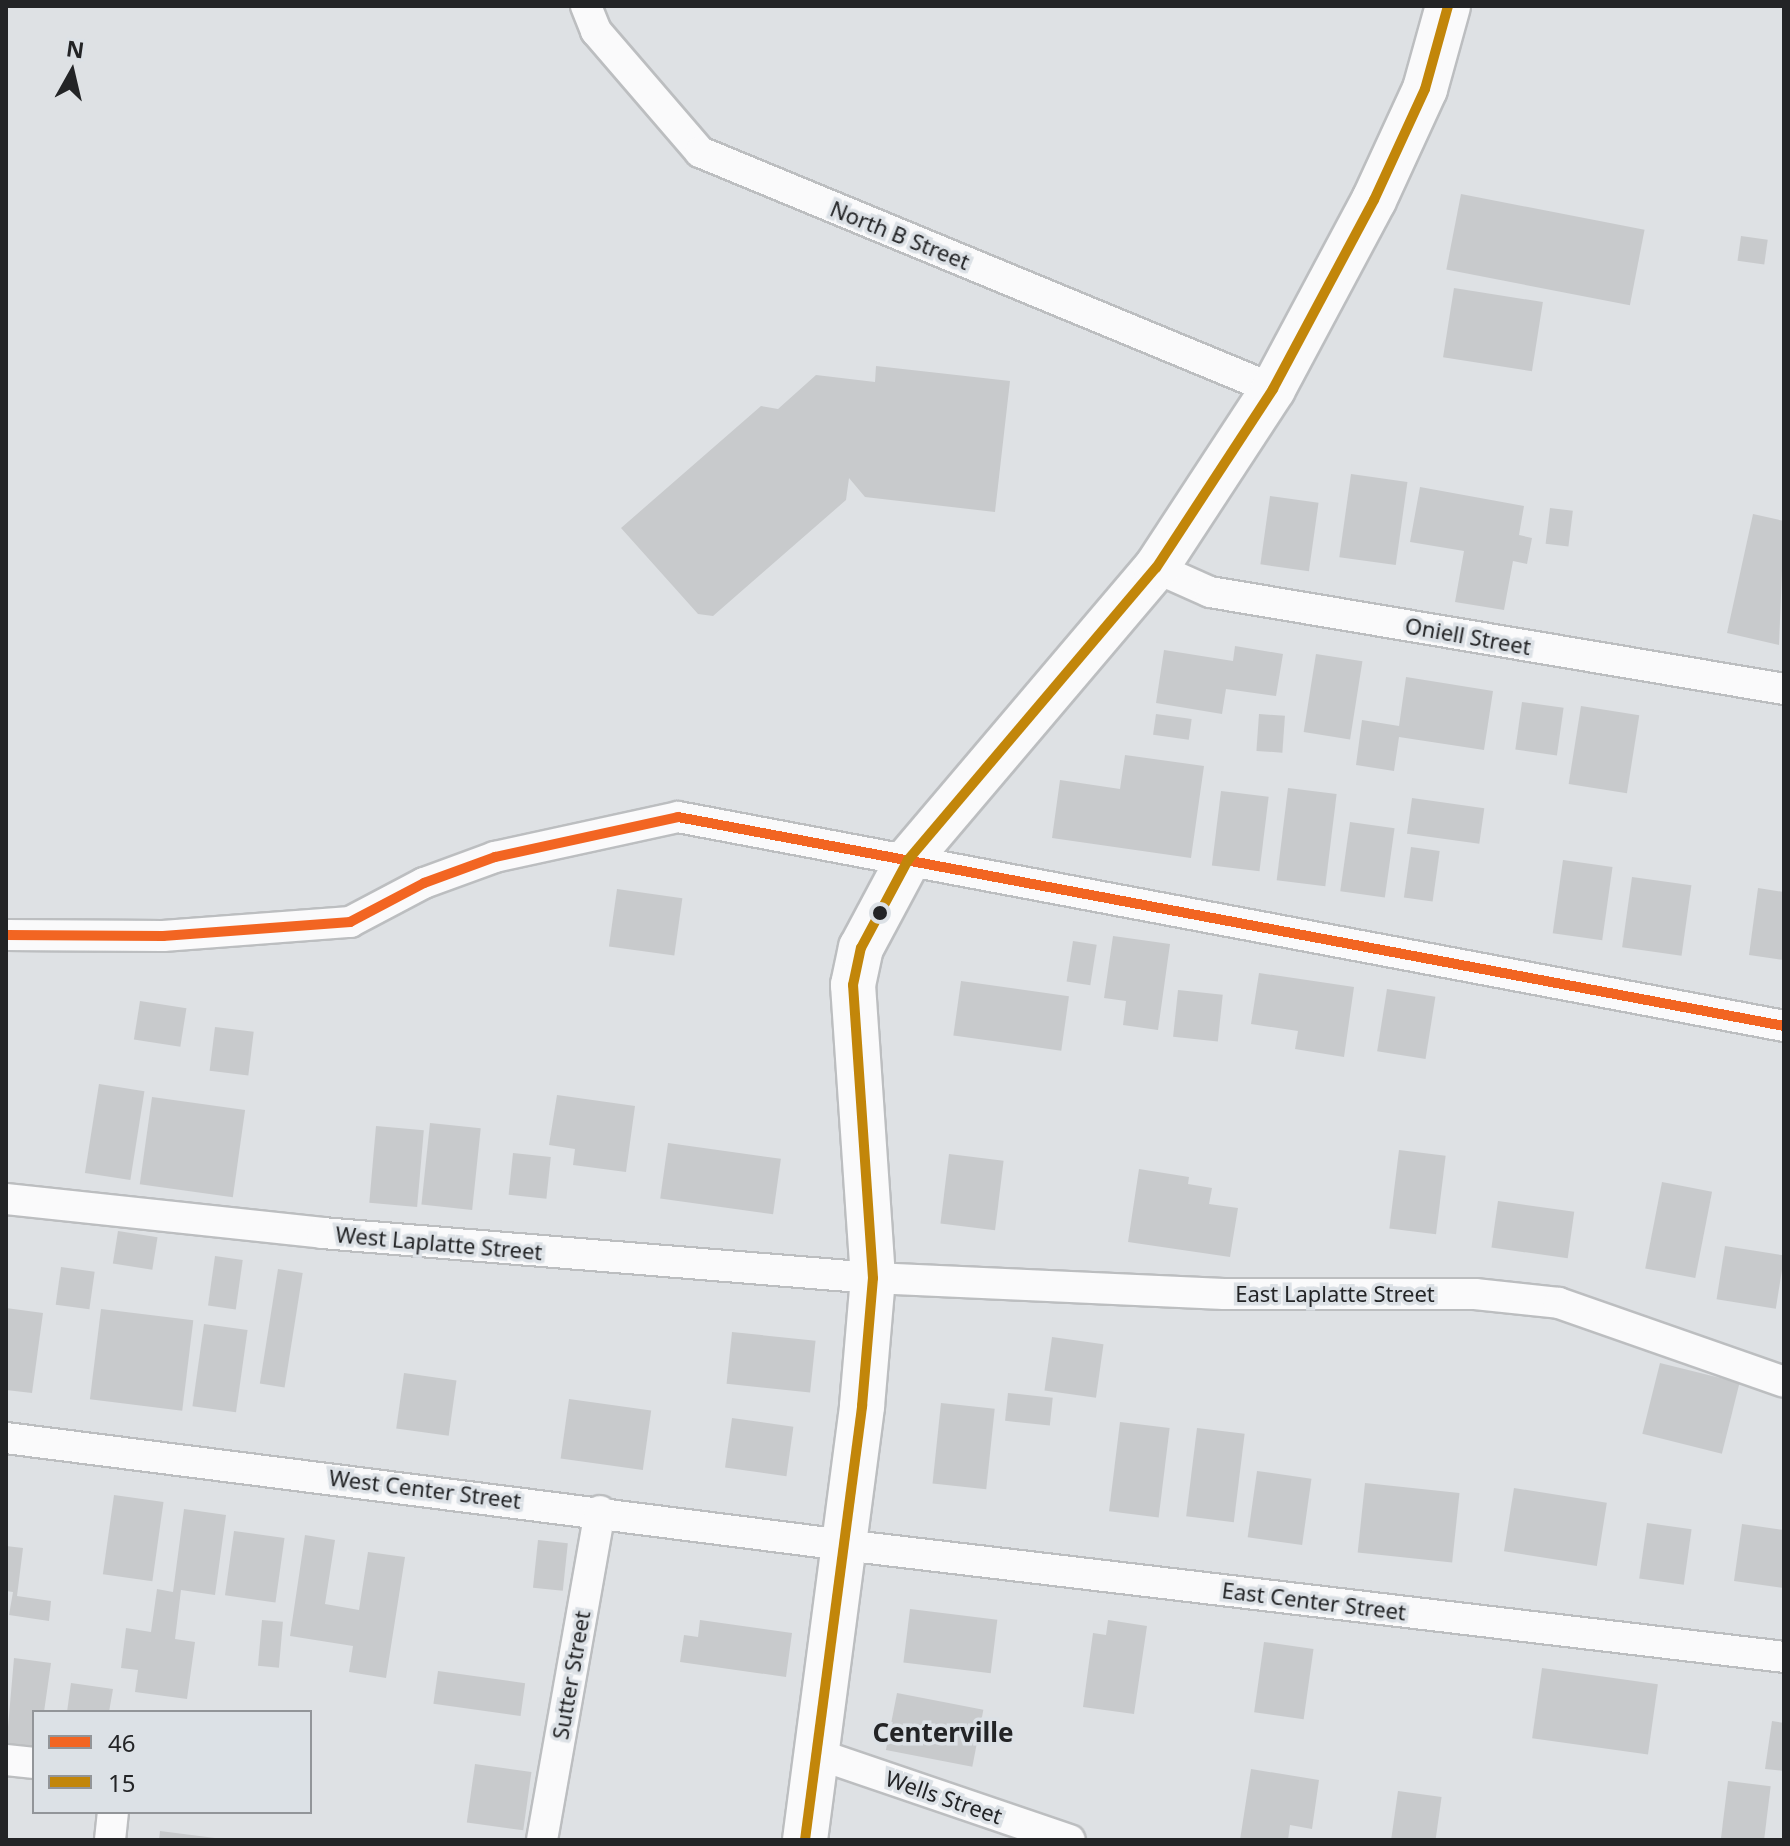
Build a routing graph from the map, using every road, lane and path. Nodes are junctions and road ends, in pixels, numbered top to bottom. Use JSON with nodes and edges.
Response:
{"nodes":[{"id":1,"x":586,"y":6,"type":"edge"},
{"id":2,"x":1448,"y":6,"type":"edge"},
{"id":3,"x":1273,"y":389,"type":"junction"},
{"id":4,"x":1156,"y":568,"type":"junction"},
{"id":5,"x":1784,"y":689,"type":"edge"},
{"id":6,"x":908,"y":860,"type":"junction"},
{"id":7,"x":6,"y":935,"type":"edge"},
{"id":8,"x":1784,"y":1026,"type":"edge"},
{"id":9,"x":6,"y":1199,"type":"edge"},
{"id":10,"x":873,"y":1278,"type":"junction"},
{"id":11,"x":1784,"y":1382,"type":"edge"},
{"id":12,"x":6,"y":1438,"type":"edge"},
{"id":13,"x":600,"y":1511,"type":"junction"},
{"id":14,"x":844,"y":1545,"type":"junction"},
{"id":15,"x":1784,"y":1657,"type":"edge"},
{"id":16,"x":817,"y":1754,"type":"junction"},
{"id":17,"x":6,"y":1760,"type":"edge"},
{"id":18,"x":32,"y":1763,"type":"edge"},
{"id":19,"x":113,"y":1814,"type":"edge"},
{"id":20,"x":110,"y":1840,"type":"edge"},
{"id":21,"x":542,"y":1840,"type":"edge"},
{"id":22,"x":805,"y":1840,"type":"edge"},
{"id":23,"x":1070,"y":1840,"type":"edge"}],
"edges":[{"from":1,"to":3,"type":"street","name":"North B Street"},
{"from":2,"to":3,"type":"main road"},
{"from":3,"to":4,"type":"main road"},
{"from":4,"to":5,"type":"street","name":"Oniell Street"},
{"from":4,"to":6,"type":"main road"},
{"from":6,"to":7,"type":"street"},
{"from":6,"to":8,"type":"street"},
{"from":6,"to":10,"type":"main road"},
{"from":9,"to":10,"type":"street","name":"West Laplatte Street"},
{"from":10,"to":11,"type":"street","name":"East Laplatte Street"},
{"from":10,"to":14,"type":"main road"},
{"from":12,"to":13,"type":"street","name":"West Center Street"},
{"from":13,"to":14,"type":"street","name":"West Center Street"},
{"from":13,"to":21,"type":"street","name":"Sutter Street"},
{"from":14,"to":15,"type":"street","name":"East Center Street"},
{"from":14,"to":16,"type":"main road"},
{"from":16,"to":22,"type":"main road"},
{"from":16,"to":23,"type":"street","name":"Wells Street"},
{"from":17,"to":18,"type":"street"},
{"from":19,"to":20,"type":"street"}]}
